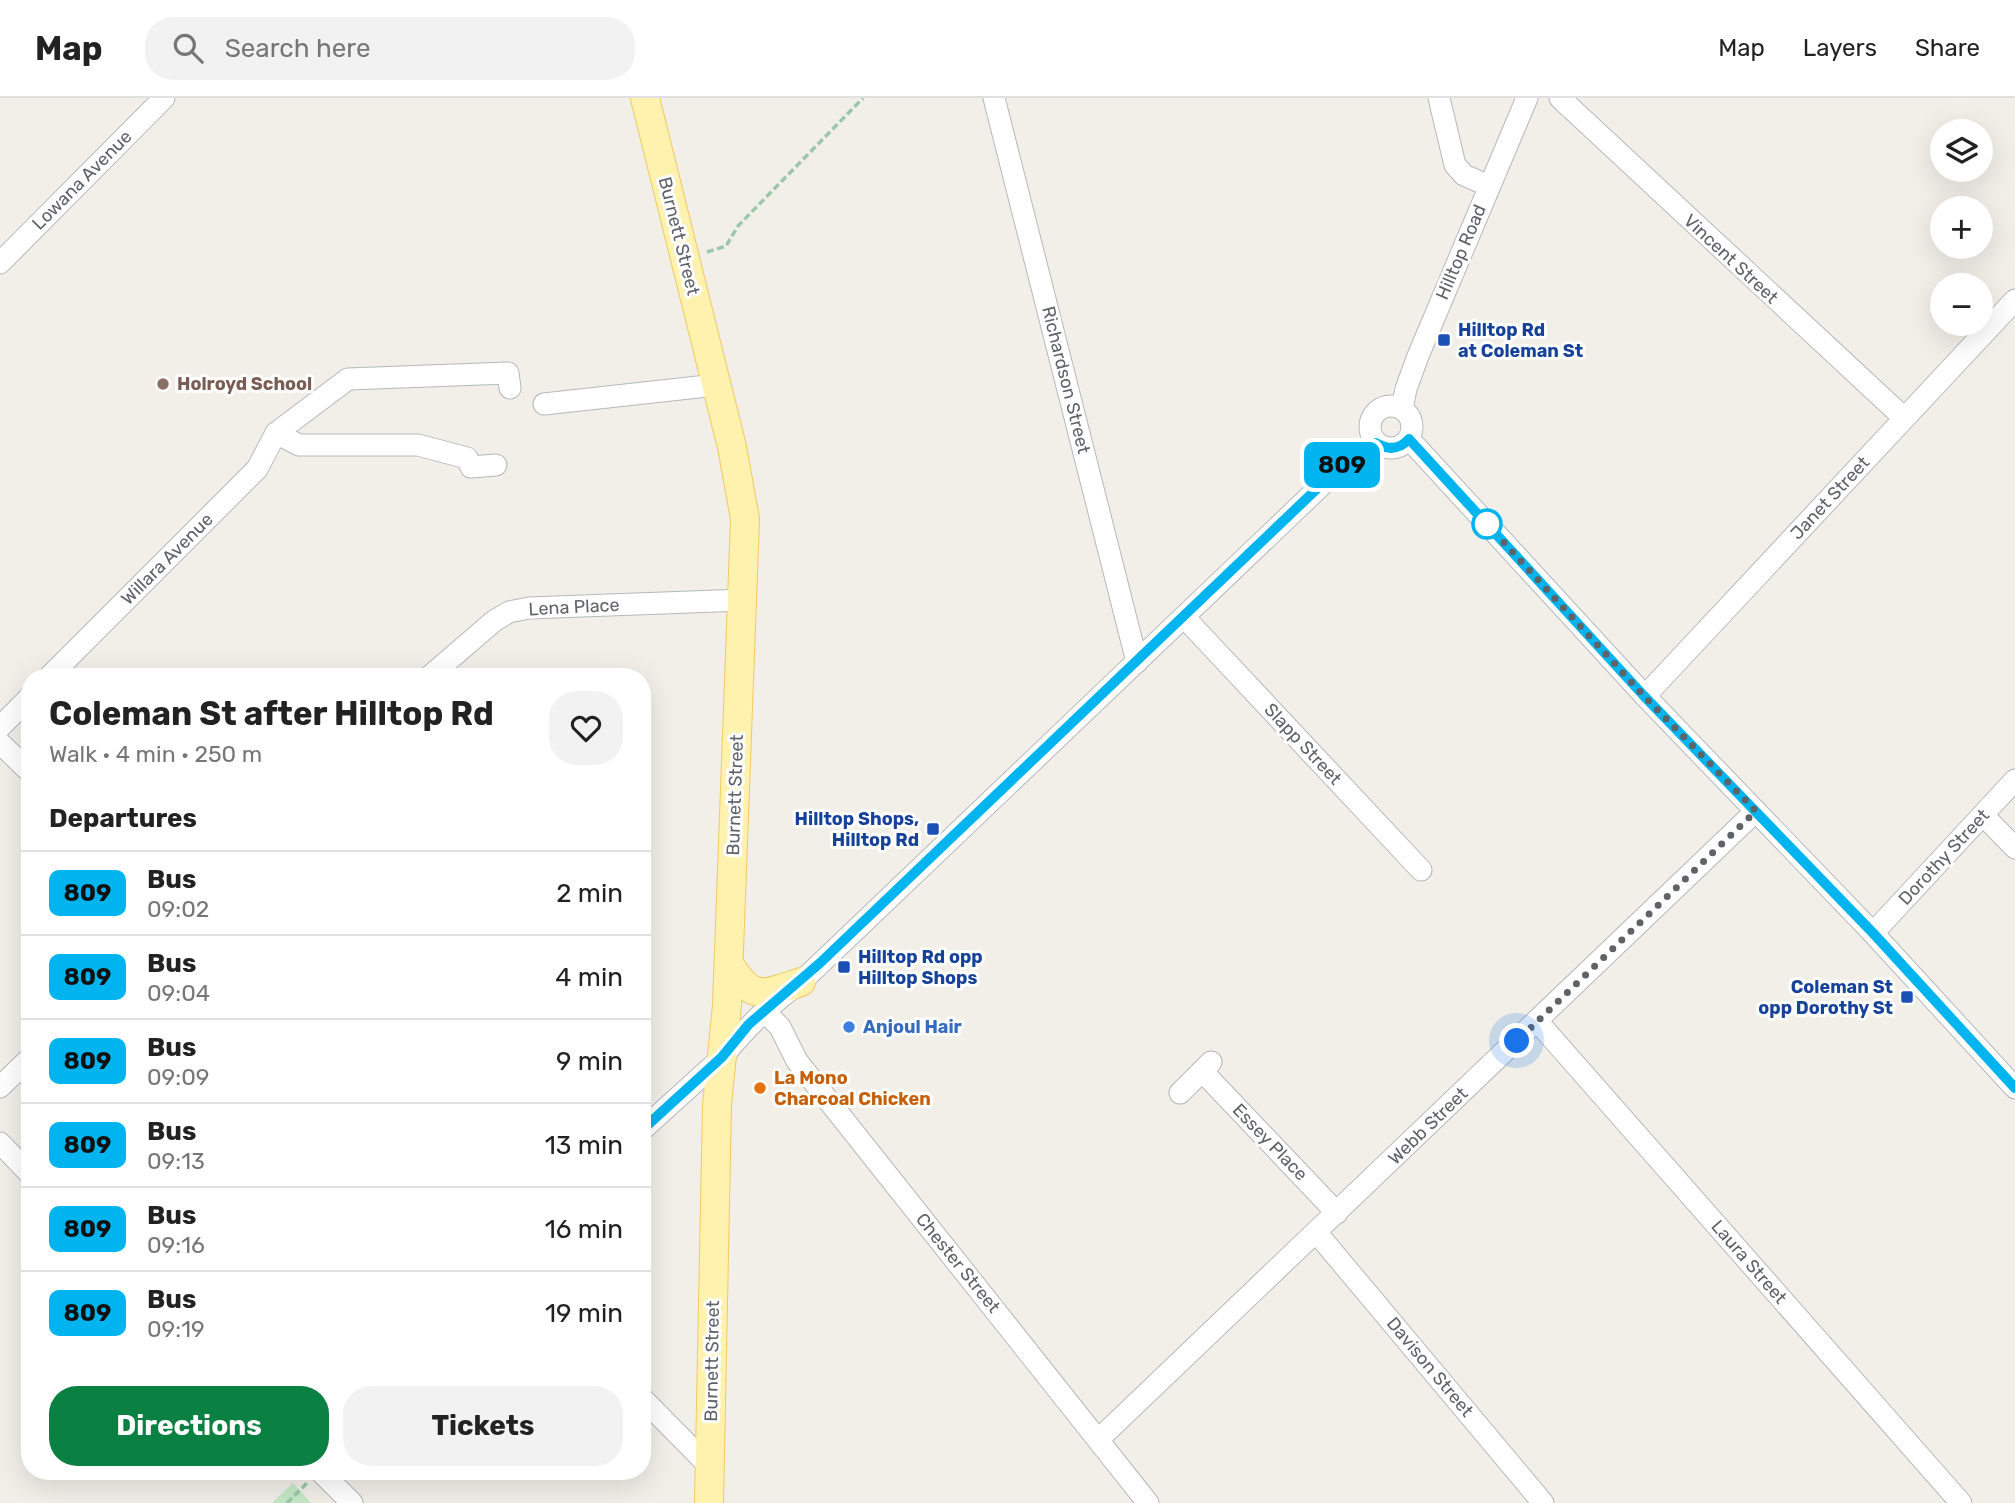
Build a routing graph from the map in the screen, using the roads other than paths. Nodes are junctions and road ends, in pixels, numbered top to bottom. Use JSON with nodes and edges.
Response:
{"nodes":[{"id":1,"x":164,"y":98,"type":"edge"},
{"id":2,"x":645,"y":98,"type":"edge"},
{"id":3,"x":994,"y":98,"type":"edge"},
{"id":4,"x":1439,"y":98,"type":"edge"},
{"id":5,"x":1527,"y":98,"type":"edge"},
{"id":6,"x":1560,"y":98,"type":"edge"},
{"id":7,"x":1489,"y":186,"type":"junction"},
{"id":8,"x":0,"y":262,"type":"edge"},
{"id":9,"x":2015,"y":300,"type":"edge"},
{"id":10,"x":716,"y":385,"type":"junction"},
{"id":11,"x":510,"y":388,"type":"dead end"},
{"id":12,"x":544,"y":404,"type":"dead end"},
{"id":13,"x":1402,"y":408,"type":"junction"},
{"id":14,"x":1904,"y":418,"type":"junction"},
{"id":15,"x":276,"y":433,"type":"junction"},
{"id":16,"x":1409,"y":439,"type":"junction"},
{"id":17,"x":1376,"y":443,"type":"junction"},
{"id":18,"x":496,"y":466,"type":"dead end"},
{"id":19,"x":743,"y":600,"type":"junction"},
{"id":20,"x":1184,"y":617,"type":"junction"},
{"id":21,"x":1137,"y":662,"type":"junction"},
{"id":22,"x":58,"y":668,"type":"edge"},
{"id":23,"x":439,"y":668,"type":"edge"},
{"id":24,"x":1644,"y":696,"type":"junction"},
{"id":25,"x":21,"y":706,"type":"edge"},
{"id":26,"x":0,"y":727,"type":"edge"},
{"id":27,"x":0,"y":743,"type":"edge"},
{"id":28,"x":21,"y":763,"type":"edge"},
{"id":29,"x":2015,"y":780,"type":"edge"},
{"id":30,"x":1756,"y":811,"type":"junction"},
{"id":31,"x":1983,"y":815,"type":"junction"},
{"id":32,"x":2015,"y":848,"type":"edge"},
{"id":33,"x":1421,"y":870,"type":"dead end"},
{"id":34,"x":1873,"y":933,"type":"junction"},
{"id":35,"x":729,"y":964,"type":"junction"},
{"id":36,"x":800,"y":982,"type":"junction"},
{"id":37,"x":772,"y":1019,"type":"junction"},
{"id":38,"x":1537,"y":1021,"type":"junction"},
{"id":39,"x":722,"y":1057,"type":"junction"},
{"id":40,"x":21,"y":1067,"type":"edge"},
{"id":41,"x":0,"y":1087,"type":"edge"},
{"id":42,"x":2015,"y":1088,"type":"edge"},
{"id":43,"x":1180,"y":1093,"type":"dead end"},
{"id":44,"x":651,"y":1122,"type":"edge"},
{"id":45,"x":0,"y":1143,"type":"edge"},
{"id":46,"x":21,"y":1165,"type":"edge"},
{"id":47,"x":1337,"y":1213,"type":"junction"},
{"id":48,"x":1316,"y":1232,"type":"junction"},
{"id":49,"x":651,"y":1407,"type":"edge"},
{"id":50,"x":1099,"y":1440,"type":"junction"},
{"id":51,"x":710,"y":1467,"type":"junction"},
{"id":52,"x":321,"y":1480,"type":"edge"},
{"id":53,"x":352,"y":1503,"type":"edge"},
{"id":54,"x":709,"y":1503,"type":"edge"},
{"id":55,"x":1148,"y":1503,"type":"edge"},
{"id":56,"x":1543,"y":1503,"type":"edge"},
{"id":57,"x":1961,"y":1503,"type":"edge"}],
"edges":[{"from":1,"to":8,"type":"street","name":"Lowana Avenue"},
{"from":2,"to":10,"type":"main road","name":"Burnett Street"},
{"from":3,"to":21,"type":"street","name":"Richardson Street"},
{"from":4,"to":7,"type":"street"},
{"from":5,"to":7,"type":"street","name":"Hilltop Road"},
{"from":6,"to":14,"type":"street","name":"Vincent Street"},
{"from":7,"to":13,"type":"street","name":"Hilltop Road"},
{"from":9,"to":14,"type":"street","name":"Janet Street"},
{"from":10,"to":12,"type":"street"},
{"from":10,"to":19,"type":"main road","name":"Burnett Street"},
{"from":11,"to":15,"type":"street"},
{"from":13,"to":16,"type":"street"},
{"from":13,"to":17,"type":"street"},
{"from":14,"to":24,"type":"street","name":"Janet Street"},
{"from":15,"to":18,"type":"street"},
{"from":15,"to":22,"type":"street","name":"Willara Avenue"},
{"from":16,"to":17,"type":"street"},
{"from":16,"to":24,"type":"street"},
{"from":17,"to":20,"type":"street"},
{"from":19,"to":23,"type":"street","name":"Lena Place"},
{"from":19,"to":35,"type":"main road","name":"Burnett Street"},
{"from":20,"to":21,"type":"street"},
{"from":20,"to":33,"type":"street","name":"Slapp Street"},
{"from":21,"to":36,"type":"street"},
{"from":24,"to":30,"type":"street"},
{"from":25,"to":26,"type":"street"},
{"from":27,"to":28,"type":"street"},
{"from":29,"to":31,"type":"street","name":"Dorothy Street"},
{"from":30,"to":34,"type":"street"},
{"from":30,"to":38,"type":"street","name":"Webb Street"},
{"from":31,"to":32,"type":"street"},
{"from":31,"to":34,"type":"street","name":"Dorothy Street"},
{"from":34,"to":42,"type":"street"},
{"from":35,"to":36,"type":"main road"},
{"from":35,"to":39,"type":"main road","name":"Burnett Street"},
{"from":36,"to":37,"type":"street"},
{"from":36,"to":39,"type":"street"},
{"from":37,"to":39,"type":"street"},
{"from":37,"to":50,"type":"street","name":"Chester Street"},
{"from":38,"to":47,"type":"street","name":"Webb Street"},
{"from":38,"to":57,"type":"street","name":"Laura Street"},
{"from":39,"to":44,"type":"street"},
{"from":39,"to":51,"type":"main road","name":"Burnett Street"},
{"from":40,"to":41,"type":"street"},
{"from":43,"to":47,"type":"street","name":"Essey Place"},
{"from":45,"to":46,"type":"street"},
{"from":47,"to":48,"type":"street","name":"Webb Street"},
{"from":48,"to":50,"type":"street","name":"Webb Street"},
{"from":48,"to":56,"type":"street","name":"Davison Street"},
{"from":49,"to":51,"type":"street"},
{"from":50,"to":55,"type":"street","name":"Chester Street"},
{"from":51,"to":54,"type":"main road","name":"Burnett Street"},
{"from":52,"to":53,"type":"street"}]}
